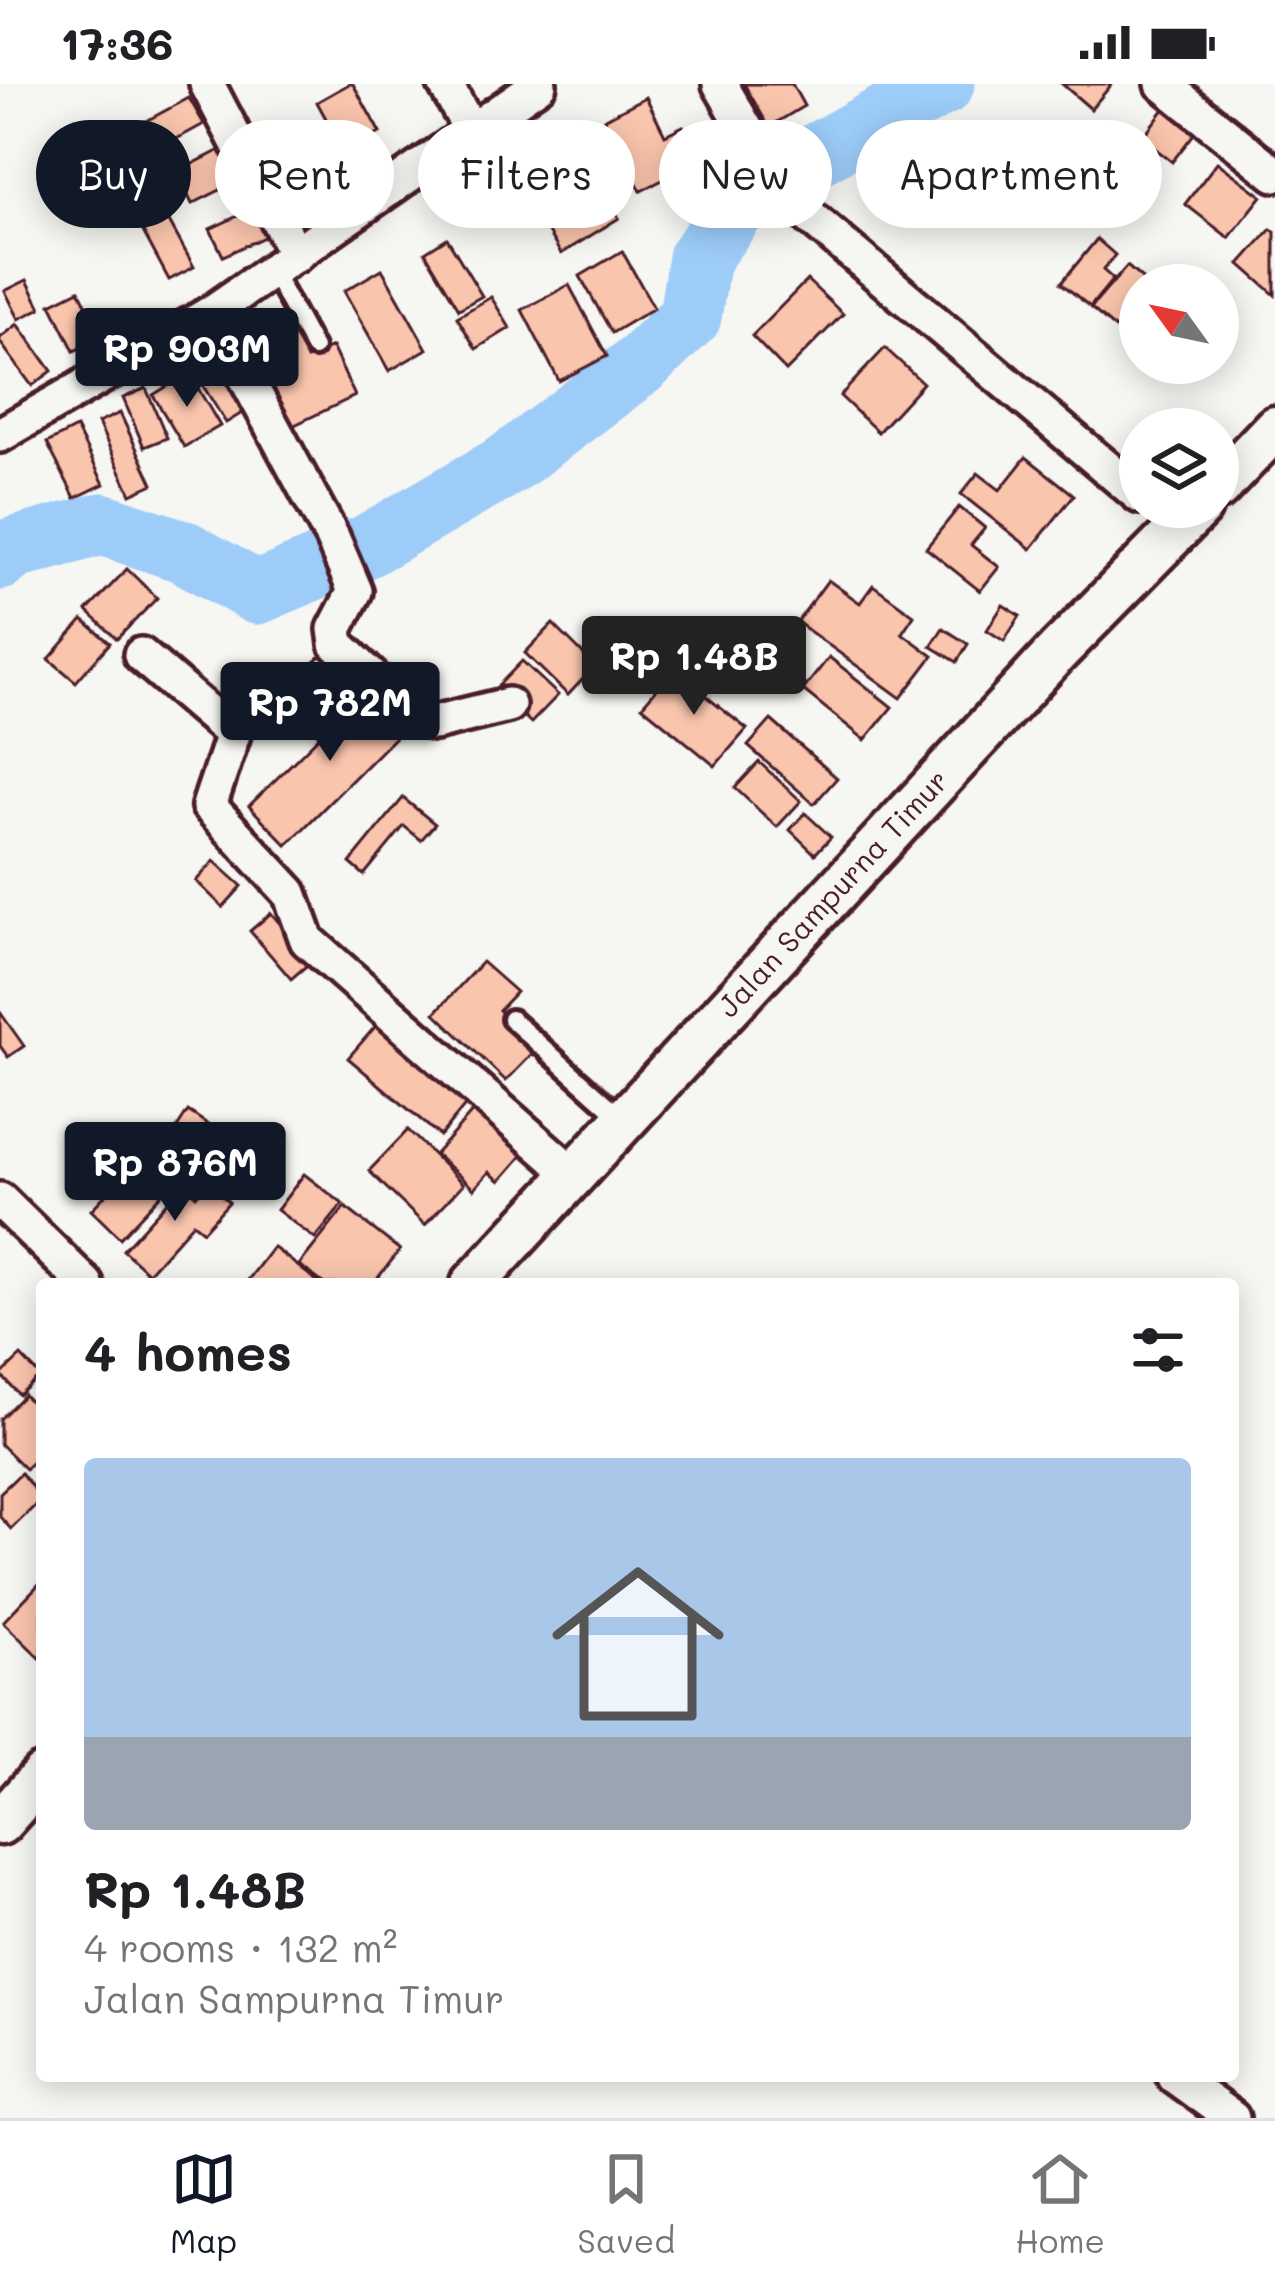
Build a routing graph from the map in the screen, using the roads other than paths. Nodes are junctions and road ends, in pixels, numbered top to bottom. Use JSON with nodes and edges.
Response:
{"nodes":[{"id":1,"x":207,"y":84,"type":"edge"},
{"id":2,"x":446,"y":84,"type":"edge"},
{"id":3,"x":539,"y":84,"type":"edge"},
{"id":4,"x":720,"y":84,"type":"edge"},
{"id":5,"x":1163,"y":84,"type":"edge"},
{"id":6,"x":466,"y":120,"type":"edge"},
{"id":7,"x":489,"y":120,"type":"edge"},
{"id":8,"x":418,"y":170,"type":"edge"},
{"id":9,"x":1275,"y":174,"type":"edge"},
{"id":10,"x":284,"y":263,"type":"junction"},
{"id":11,"x":211,"y":313,"type":"junction"},
{"id":12,"x":314,"y":347,"type":"dead end"},
{"id":13,"x":1275,"y":428,"type":"edge"},
{"id":14,"x":0,"y":435,"type":"edge"},
{"id":15,"x":1239,"y":466,"type":"edge"},
{"id":16,"x":1119,"y":478,"type":"edge"},
{"id":17,"x":1165,"y":528,"type":"edge"},
{"id":18,"x":141,"y":655,"type":"dead end"},
{"id":19,"x":508,"y":705,"type":"dead end"},
{"id":20,"x":511,"y":1018,"type":"dead end"},
{"id":21,"x":626,"y":1122,"type":"junction"},
{"id":22,"x":575,"y":1176,"type":"junction"},
{"id":23,"x":0,"y":1200,"type":"edge"},
{"id":24,"x":80,"y":1278,"type":"edge"},
{"id":25,"x":479,"y":1278,"type":"edge"},
{"id":26,"x":36,"y":1783,"type":"edge"},
{"id":27,"x":0,"y":1823,"type":"edge"},
{"id":28,"x":1182,"y":2082,"type":"edge"},
{"id":29,"x":1232,"y":2118,"type":"edge"}],
"edges":[{"from":1,"to":10,"type":"street"},
{"from":2,"to":6,"type":"street"},
{"from":3,"to":7,"type":"street"},
{"from":4,"to":16,"type":"street"},
{"from":5,"to":9,"type":"street"},
{"from":8,"to":10,"type":"street"},
{"from":10,"to":11,"type":"street"},
{"from":10,"to":12,"type":"lane"},
{"from":11,"to":14,"type":"street"},
{"from":11,"to":19,"type":"street"},
{"from":13,"to":15,"type":"street"},
{"from":17,"to":21,"type":"street","name":"Jalan Sampurna Timur"},
{"from":18,"to":22,"type":"street"},
{"from":20,"to":21,"type":"lane"},
{"from":21,"to":22,"type":"street","name":"Jalan Sampurna Timur"},
{"from":22,"to":25,"type":"street","name":"Jalan Sampurna Timur"},
{"from":23,"to":24,"type":"street"},
{"from":26,"to":27,"type":"street"},
{"from":28,"to":29,"type":"street"}]}
